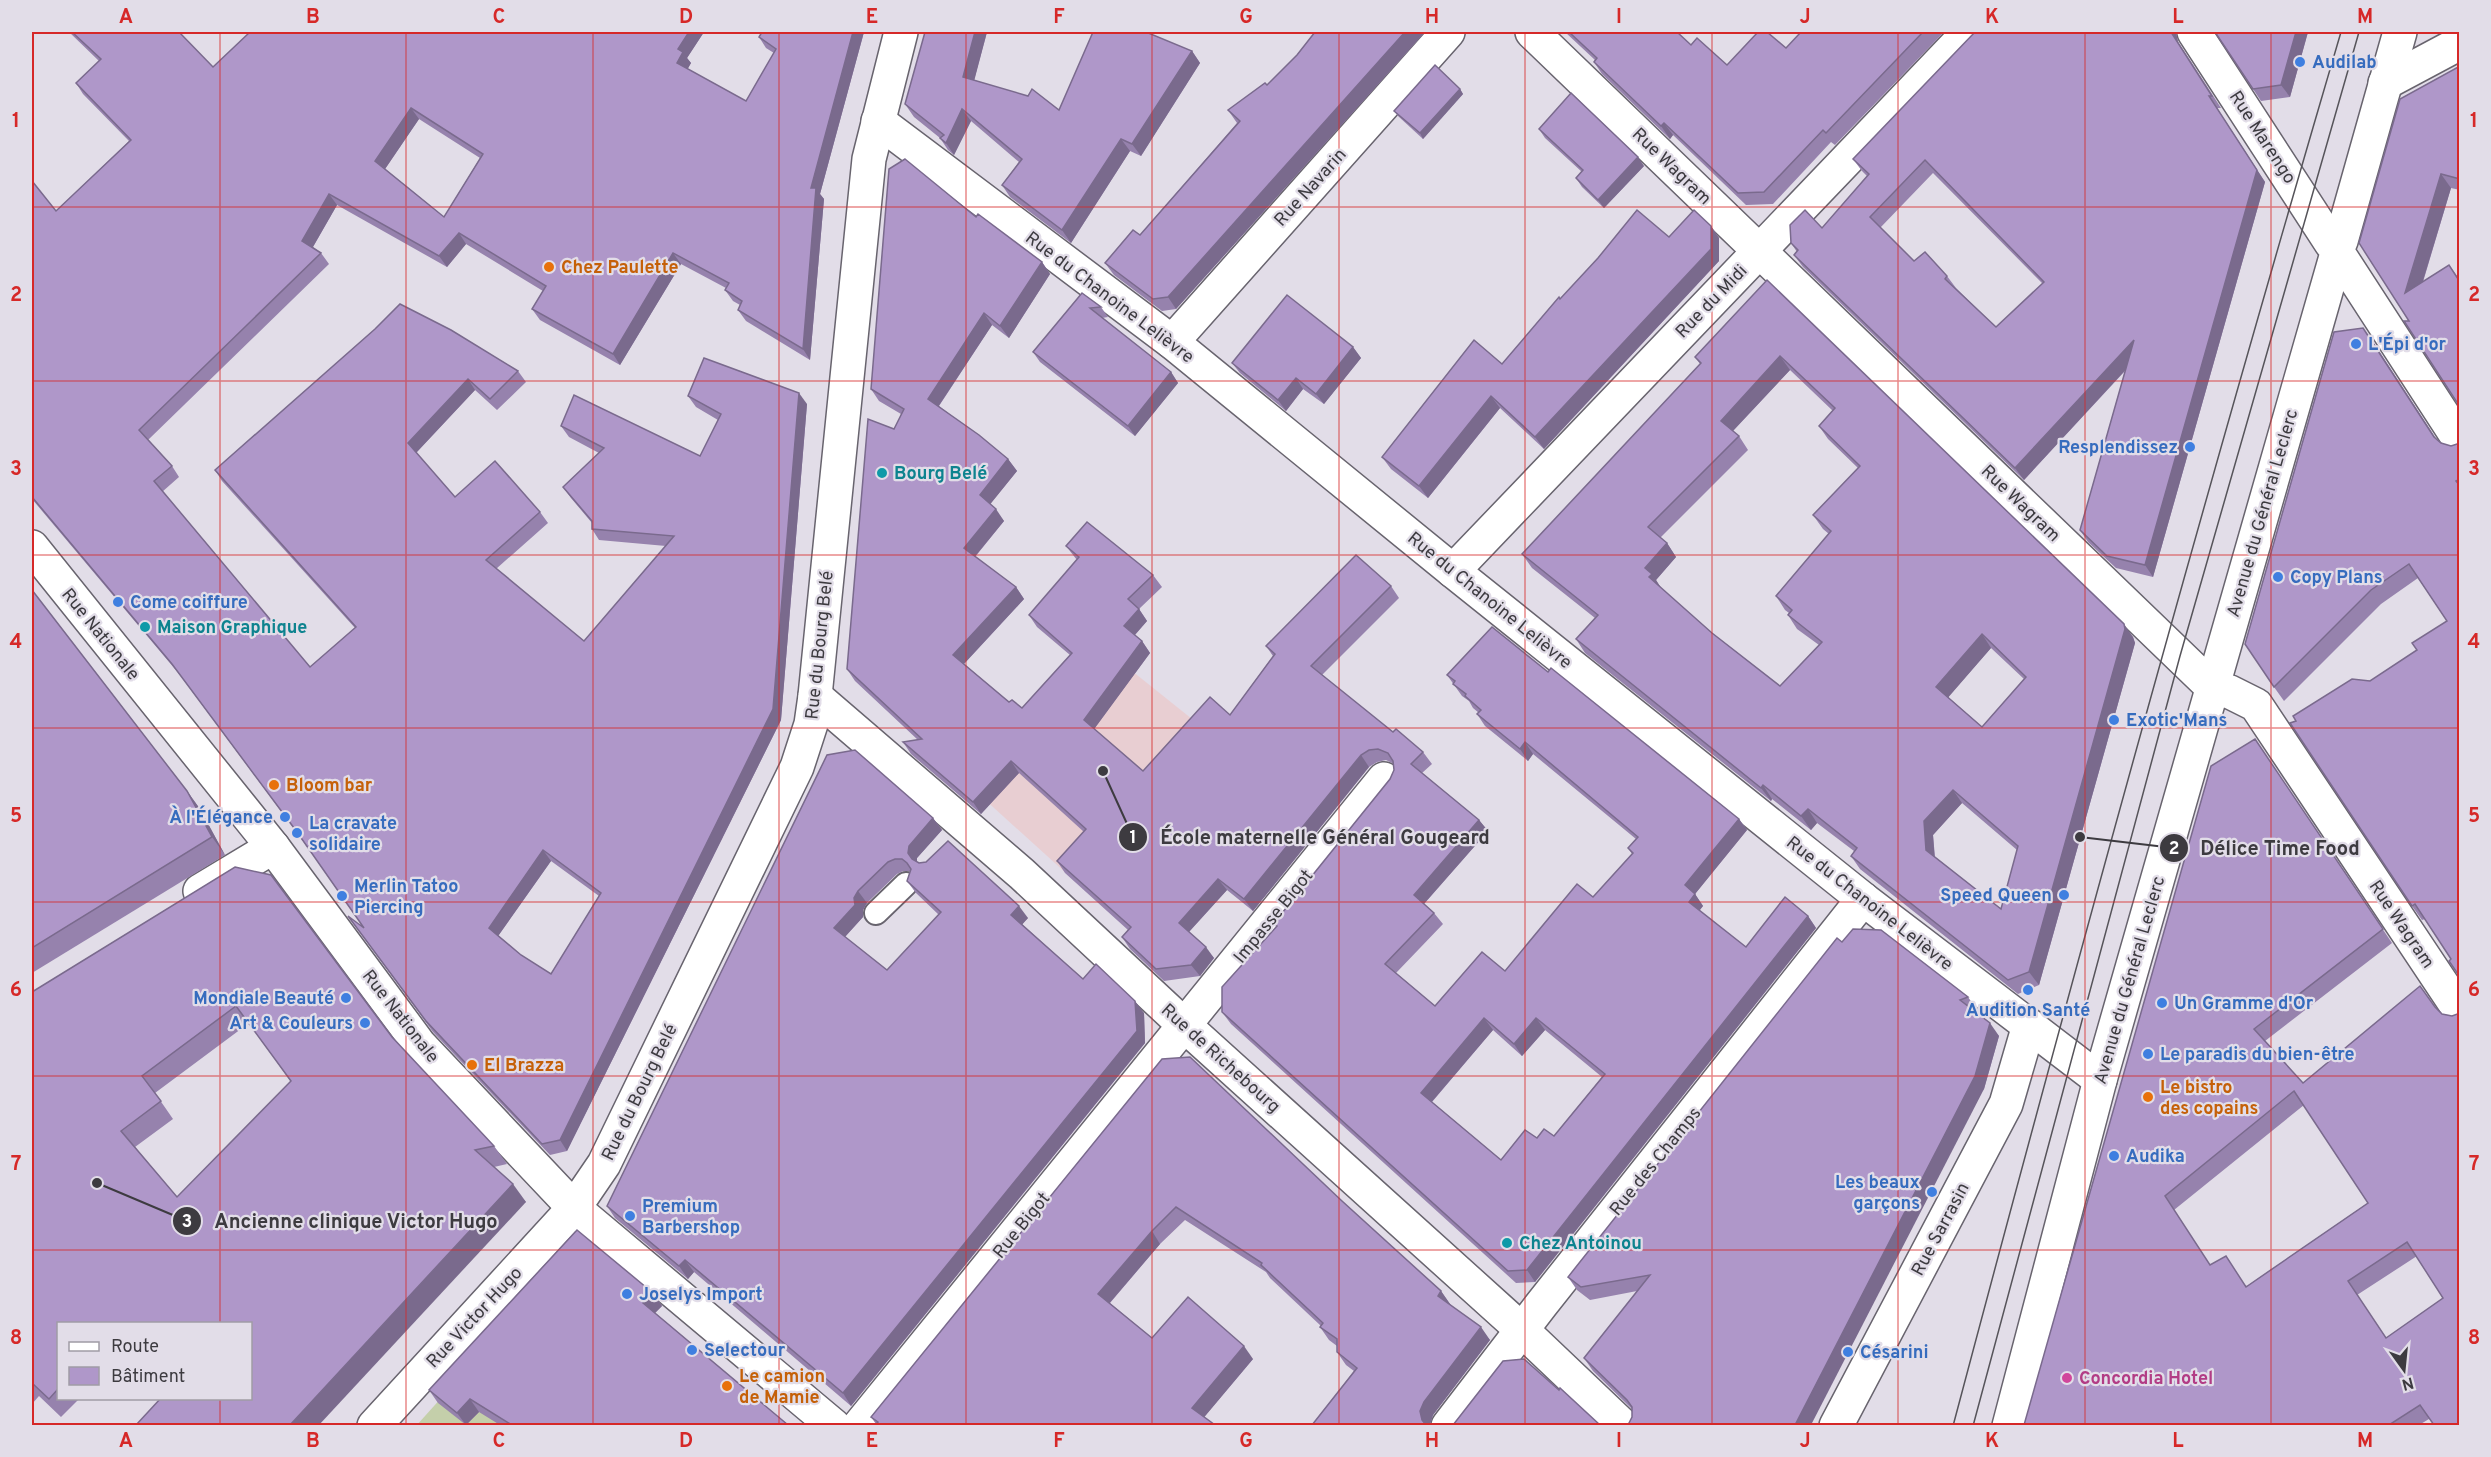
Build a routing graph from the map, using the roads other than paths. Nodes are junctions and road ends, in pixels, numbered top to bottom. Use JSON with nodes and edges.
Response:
{"nodes":[{"id":1,"x":901,"y":32,"type":"edge"},
{"id":2,"x":1448,"y":32,"type":"edge"},
{"id":3,"x":1532,"y":32,"type":"edge"},
{"id":4,"x":1969,"y":32,"type":"edge"},
{"id":5,"x":2194,"y":32,"type":"edge"},
{"id":6,"x":2400,"y":32,"type":"edge"},
{"id":7,"x":2460,"y":43,"type":"edge"},
{"id":8,"x":2385,"y":83,"type":"junction"},
{"id":9,"x":878,"y":121,"type":"junction"},
{"id":10,"x":1760,"y":251,"type":"junction"},
{"id":11,"x":2337,"y":251,"type":"junction"},
{"id":12,"x":1172,"y":342,"type":"junction"},
{"id":13,"x":2460,"y":441,"type":"edge"},
{"id":14,"x":32,"y":547,"type":"edge"},
{"id":15,"x":1453,"y":571,"type":"junction"},
{"id":16,"x":2212,"y":687,"type":"junction"},
{"id":17,"x":815,"y":696,"type":"junction"},
{"id":18,"x":1384,"y":779,"type":"dead end"},
{"id":19,"x":273,"y":847,"type":"junction"},
{"id":20,"x":906,"y":884,"type":"edge"},
{"id":21,"x":1863,"y":899,"type":"junction"},
{"id":22,"x":174,"y":908,"type":"edge"},
{"id":23,"x":876,"y":913,"type":"dead end"},
{"id":24,"x":2460,"y":1011,"type":"edge"},
{"id":25,"x":1184,"y":1025,"type":"junction"},
{"id":26,"x":2029,"y":1025,"type":"junction"},
{"id":27,"x":2100,"y":1080,"type":"junction"},
{"id":28,"x":574,"y":1208,"type":"junction"},
{"id":29,"x":1522,"y":1330,"type":"junction"},
{"id":30,"x":374,"y":1425,"type":"edge"},
{"id":31,"x":834,"y":1425,"type":"edge"},
{"id":32,"x":859,"y":1425,"type":"edge"},
{"id":33,"x":1448,"y":1425,"type":"edge"},
{"id":34,"x":1623,"y":1425,"type":"edge"},
{"id":35,"x":1836,"y":1425,"type":"edge"},
{"id":36,"x":2009,"y":1425,"type":"edge"}],
"edges":[{"from":1,"to":9,"type":"street","name":"Rue du Bourg Belé"},
{"from":2,"to":12,"type":"street","name":"Rue Navarin"},
{"from":3,"to":10,"type":"street","name":"Rue Wagram"},
{"from":4,"to":10,"type":"street","name":"Rue du Midi"},
{"from":5,"to":11,"type":"street","name":"Rue Marengo"},
{"from":6,"to":8,"type":"street","name":"Avenue du Général Leclerc"},
{"from":7,"to":8,"type":"street"},
{"from":8,"to":11,"type":"street","name":"Avenue du Général Leclerc"},
{"from":9,"to":12,"type":"street","name":"Rue du Chanoine Lelièvre"},
{"from":9,"to":17,"type":"street","name":"Rue du Bourg Belé"},
{"from":10,"to":15,"type":"street","name":"Rue du Midi"},
{"from":10,"to":16,"type":"street","name":"Rue Wagram"},
{"from":11,"to":13,"type":"street","name":"Rue Marengo"},
{"from":11,"to":16,"type":"street","name":"Avenue du Général Leclerc"},
{"from":12,"to":15,"type":"street","name":"Rue du Chanoine Lelièvre"},
{"from":14,"to":19,"type":"street","name":"Rue Nationale"},
{"from":15,"to":21,"type":"street","name":"Rue du Chanoine Lelièvre"},
{"from":16,"to":24,"type":"street","name":"Rue Wagram"},
{"from":16,"to":27,"type":"street","name":"Avenue du Général Leclerc"},
{"from":17,"to":25,"type":"street","name":"Rue de Richebourg"},
{"from":17,"to":28,"type":"street","name":"Rue du Bourg Belé"},
{"from":18,"to":25,"type":"street","name":"Impasse Bigot"},
{"from":19,"to":22,"type":"street"},
{"from":19,"to":28,"type":"street","name":"Rue Nationale"},
{"from":20,"to":23,"type":"lane"},
{"from":21,"to":26,"type":"street","name":"Rue du Chanoine Lelièvre"},
{"from":21,"to":29,"type":"street","name":"Rue des Champs"},
{"from":25,"to":29,"type":"street","name":"Rue de Richebourg"},
{"from":25,"to":32,"type":"street","name":"Rue Bigot"},
{"from":26,"to":27,"type":"street","name":"Rue du Chanoine Lelièvre"},
{"from":26,"to":35,"type":"street","name":"Rue Sarrasin"},
{"from":27,"to":36,"type":"street","name":"Avenue du Général Leclerc"},
{"from":28,"to":30,"type":"street","name":"Rue Victor Hugo"},
{"from":28,"to":31,"type":"street","name":"Rue Nationale"},
{"from":29,"to":33,"type":"street","name":"Rue des Champs"},
{"from":29,"to":34,"type":"street","name":"Rue de Richebourg"}]}
